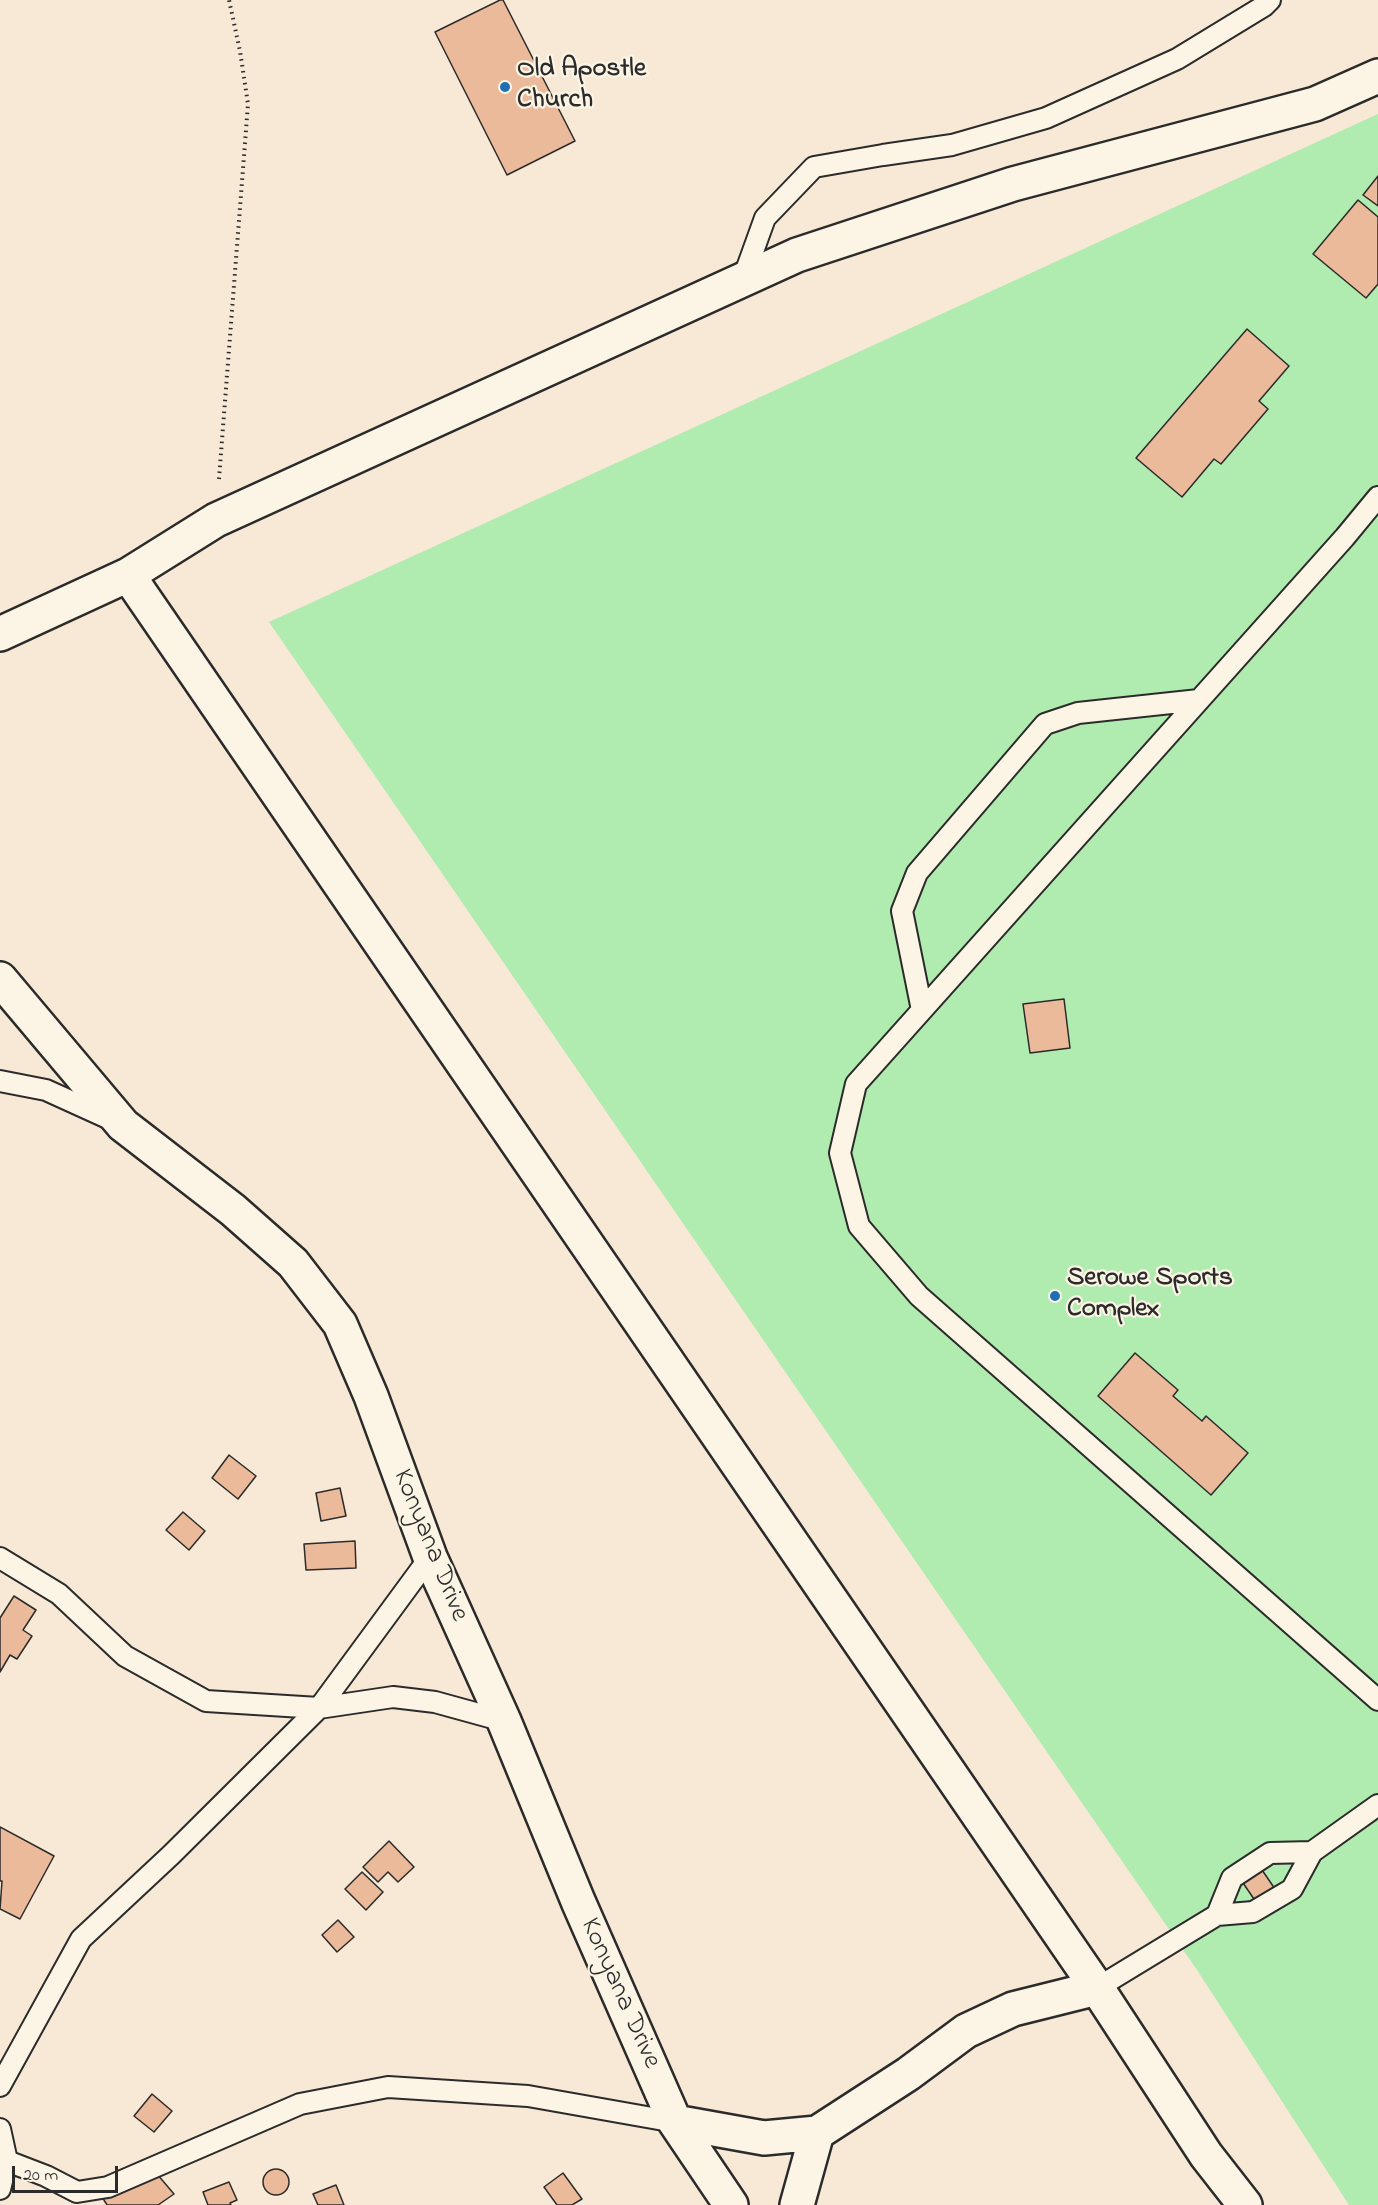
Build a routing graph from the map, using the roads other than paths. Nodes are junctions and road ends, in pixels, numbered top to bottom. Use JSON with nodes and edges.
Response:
{"nodes":[{"id":1,"x":1270,"y":0,"type":"edge"},
{"id":2,"x":1378,"y":76,"type":"edge"},
{"id":3,"x":743,"y":279,"type":"junction"},
{"id":4,"x":1378,"y":497,"type":"edge"},
{"id":5,"x":128,"y":575,"type":"junction"},
{"id":6,"x":0,"y":634,"type":"edge"},
{"id":7,"x":1199,"y":700,"type":"junction"},
{"id":8,"x":0,"y":979,"type":"edge"},
{"id":9,"x":922,"y":1010,"type":"junction"},
{"id":10,"x":0,"y":1081,"type":"edge"},
{"id":11,"x":123,"y":1125,"type":"junction"},
{"id":12,"x":430,"y":1557,"type":"junction"},
{"id":13,"x":0,"y":1558,"type":"edge"},
{"id":14,"x":1378,"y":1700,"type":"edge"},
{"id":15,"x":319,"y":1708,"type":"junction"},
{"id":16,"x":504,"y":1721,"type":"junction"},
{"id":17,"x":1374,"y":1815,"type":"edge"},
{"id":18,"x":1311,"y":1852,"type":"junction"},
{"id":19,"x":1217,"y":1915,"type":"junction"},
{"id":20,"x":1097,"y":1988,"type":"junction"},
{"id":21,"x":0,"y":2086,"type":"edge"},
{"id":22,"x":675,"y":2122,"type":"junction"},
{"id":23,"x":0,"y":2129,"type":"edge"},
{"id":24,"x":817,"y":2133,"type":"junction"},
{"id":25,"x":8,"y":2161,"type":"junction"},
{"id":26,"x":0,"y":2189,"type":"edge"},
{"id":27,"x":731,"y":2205,"type":"edge"},
{"id":28,"x":797,"y":2205,"type":"edge"},
{"id":29,"x":1245,"y":2205,"type":"edge"}],
"edges":[{"from":1,"to":3,"type":"lane"},
{"from":2,"to":3,"type":"street"},
{"from":3,"to":5,"type":"street"},
{"from":4,"to":7,"type":"lane"},
{"from":5,"to":6,"type":"street"},
{"from":5,"to":20,"type":"street"},
{"from":7,"to":9,"type":"lane"},
{"from":7,"to":9,"type":"lane"},
{"from":8,"to":11,"type":"street","name":"Konyana Drive"},
{"from":9,"to":14,"type":"lane"},
{"from":10,"to":11,"type":"lane"},
{"from":11,"to":12,"type":"street","name":"Konyana Drive"},
{"from":12,"to":15,"type":"lane"},
{"from":12,"to":16,"type":"street","name":"Konyana Drive"},
{"from":13,"to":15,"type":"lane"},
{"from":15,"to":16,"type":"lane"},
{"from":15,"to":21,"type":"lane"},
{"from":16,"to":22,"type":"street","name":"Konyana Drive"},
{"from":17,"to":18,"type":"lane"},
{"from":18,"to":19,"type":"lane"},
{"from":18,"to":19,"type":"lane"},
{"from":19,"to":20,"type":"lane"},
{"from":20,"to":24,"type":"street"},
{"from":20,"to":29,"type":"street"},
{"from":22,"to":24,"type":"street"},
{"from":22,"to":25,"type":"lane"},
{"from":22,"to":27,"type":"street","name":"Konyana Drive"},
{"from":23,"to":25,"type":"lane"},
{"from":24,"to":28,"type":"street"},
{"from":25,"to":26,"type":"lane"}]}
